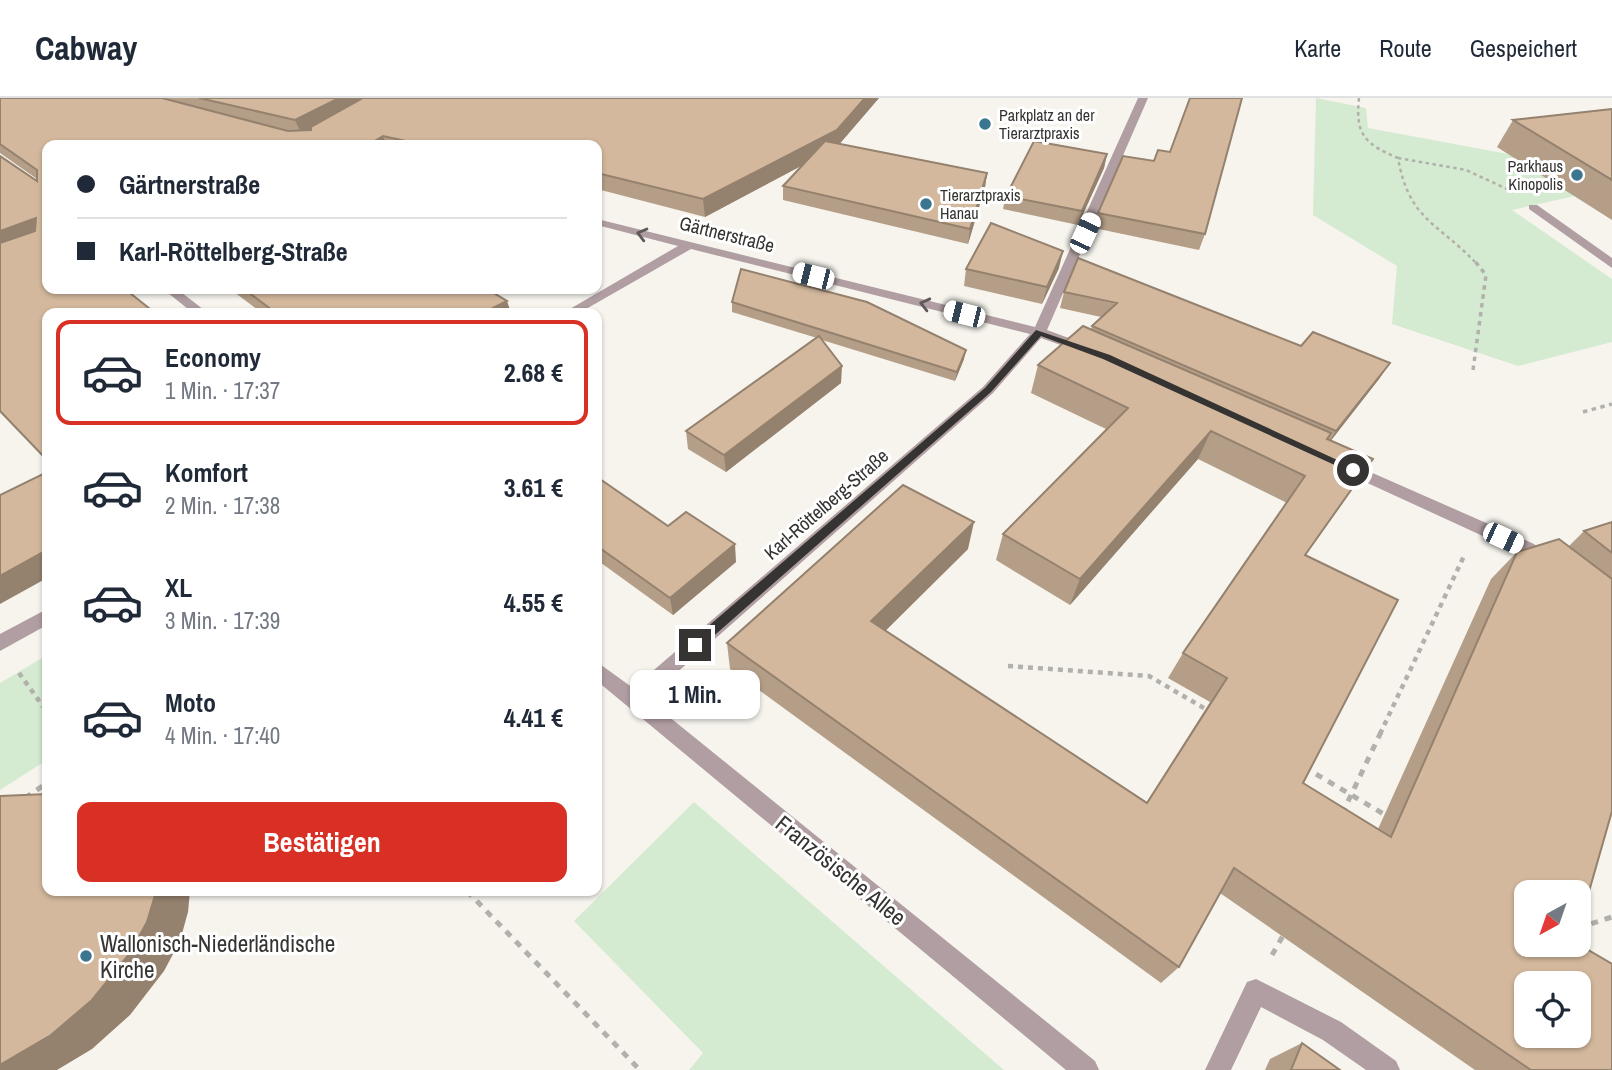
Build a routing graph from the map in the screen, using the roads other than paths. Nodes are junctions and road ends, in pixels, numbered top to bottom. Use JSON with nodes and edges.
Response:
{"nodes":[{"id":1,"x":1143,"y":98,"type":"edge"},
{"id":2,"x":1532,"y":207,"type":"road end"},
{"id":3,"x":602,"y":223,"type":"edge"},
{"id":4,"x":687,"y":246,"type":"junction"},
{"id":5,"x":1612,"y":264,"type":"edge"},
{"id":6,"x":176,"y":294,"type":"edge"},
{"id":7,"x":194,"y":308,"type":"edge"},
{"id":8,"x":579,"y":308,"type":"edge"},
{"id":9,"x":1039,"y":332,"type":"junction"},
{"id":10,"x":1107,"y":357,"type":"edge"},
{"id":11,"x":1329,"y":458,"type":"edge"},
{"id":12,"x":1559,"y":573,"type":"edge"},
{"id":13,"x":42,"y":619,"type":"edge"},
{"id":14,"x":0,"y":643,"type":"edge"},
{"id":15,"x":602,"y":674,"type":"edge"},
{"id":16,"x":633,"y":699,"type":"junction"},
{"id":17,"x":1086,"y":1070,"type":"edge"},
{"id":18,"x":1218,"y":1070,"type":"edge"},
{"id":19,"x":1387,"y":1070,"type":"edge"}],
"edges":[{"from":1,"to":9,"type":"street","name":"Karl-Röttelberg-Straße"},
{"from":2,"to":5,"type":"street"},
{"from":4,"to":3,"type":"street","name":"Gärtnerstraße","one_way":true},
{"from":4,"to":8,"type":"street"},
{"from":9,"to":4,"type":"street","name":"Gärtnerstraße","one_way":true},
{"from":6,"to":7,"type":"street"},
{"from":9,"to":10,"type":"street","name":"Gärtnerstraße"},
{"from":9,"to":16,"type":"street","name":"Karl-Röttelberg-Straße"},
{"from":11,"to":12,"type":"street"},
{"from":13,"to":14,"type":"street"},
{"from":15,"to":16,"type":"street","name":"Französische Allee"},
{"from":16,"to":17,"type":"street","name":"Französische Allee"},
{"from":18,"to":19,"type":"street"}]}
